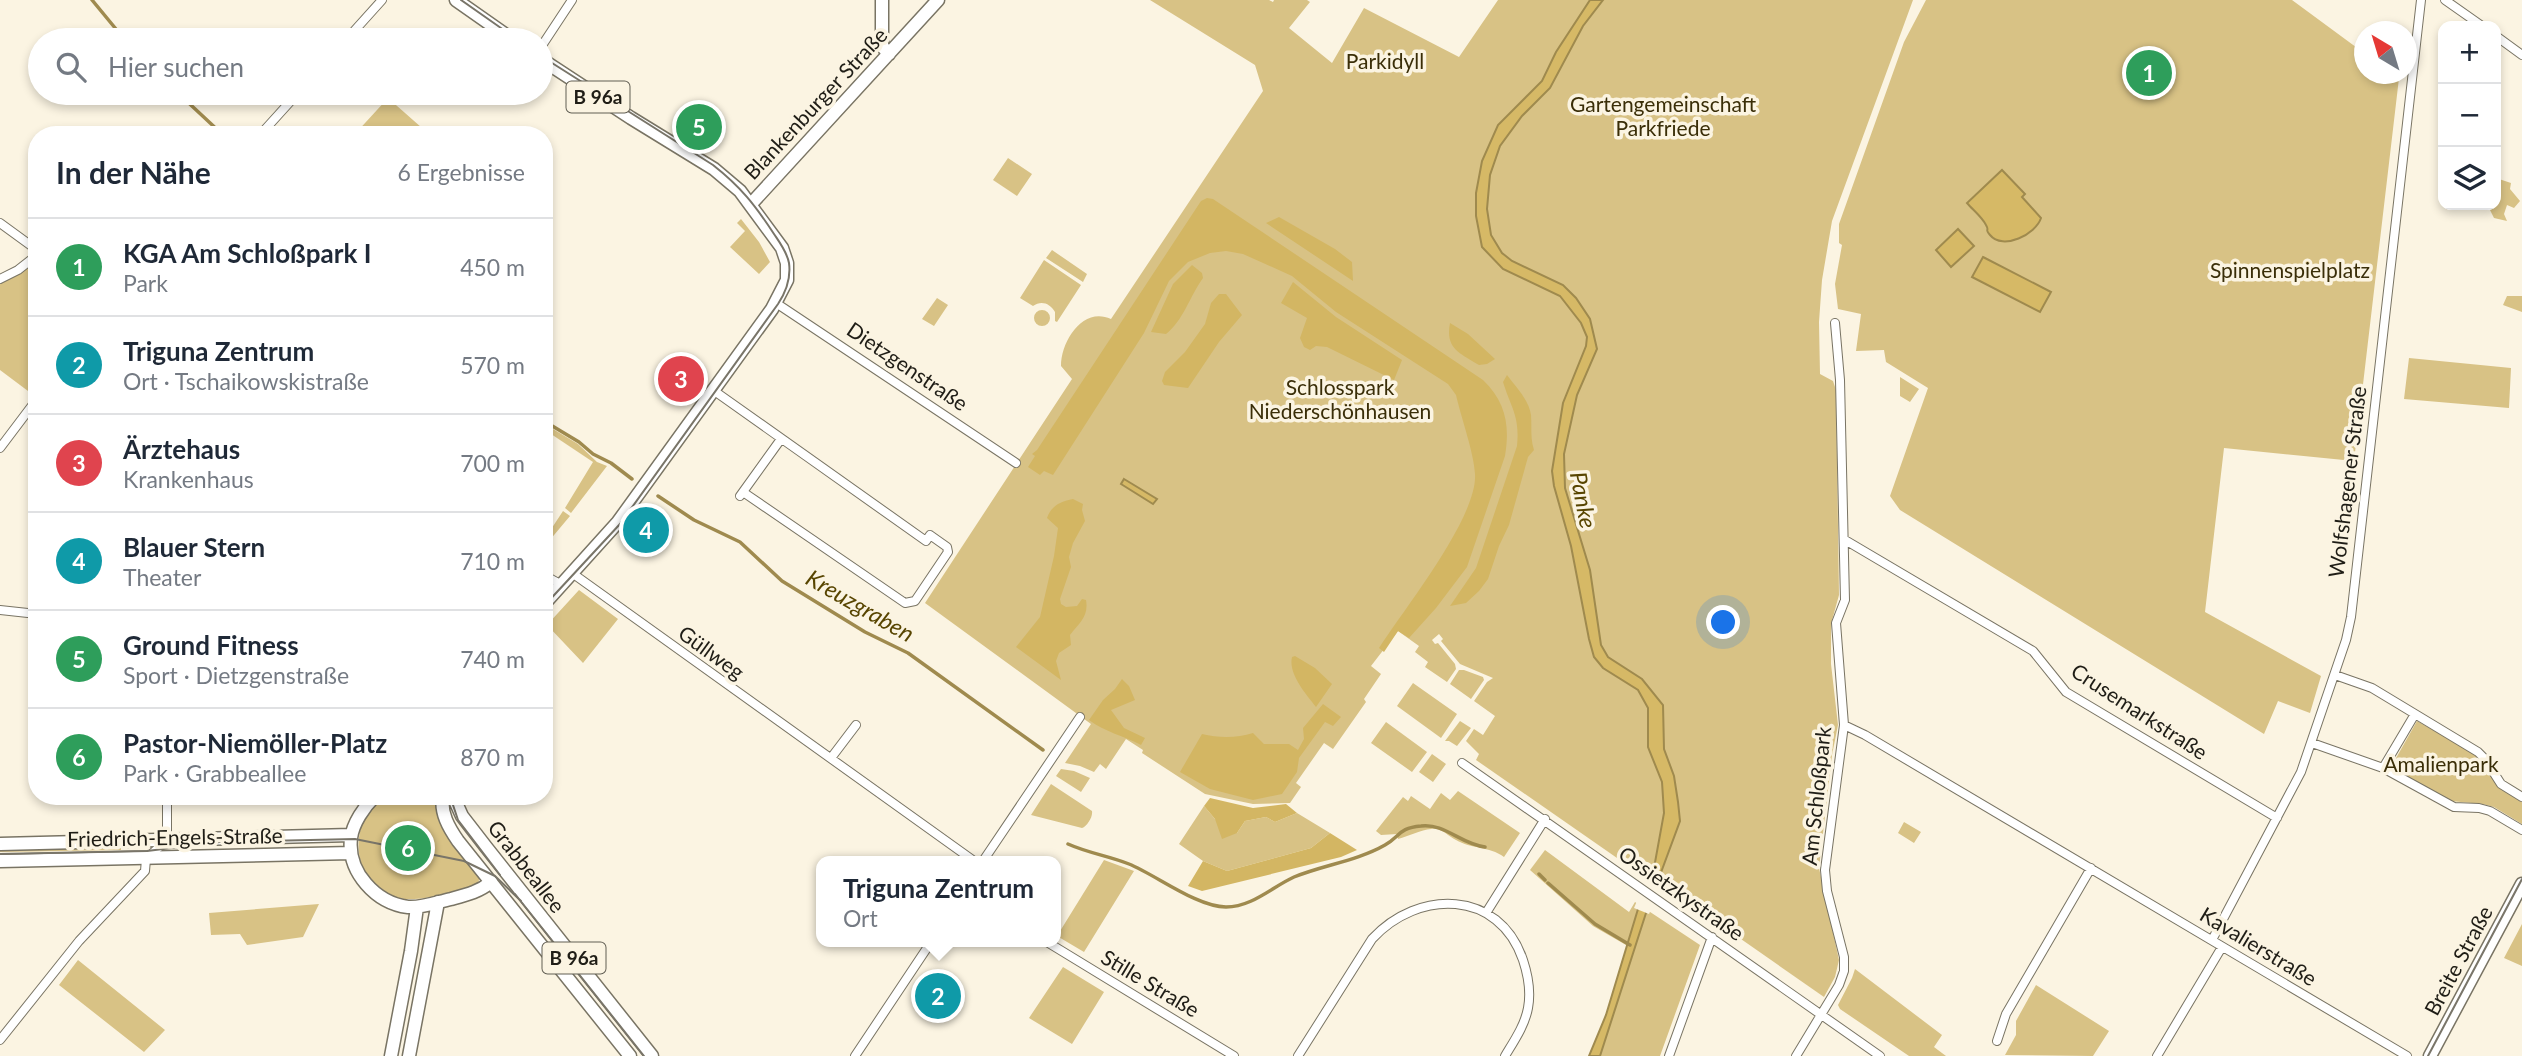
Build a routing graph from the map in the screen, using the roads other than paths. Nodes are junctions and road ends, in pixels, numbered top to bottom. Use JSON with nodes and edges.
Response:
{"nodes":[{"id":1,"x":382,"y":0,"type":"edge"},
{"id":2,"x":456,"y":0,"type":"edge"},
{"id":3,"x":572,"y":0,"type":"edge"},
{"id":4,"x":882,"y":0,"type":"edge"},
{"id":5,"x":938,"y":0,"type":"edge"},
{"id":6,"x":2421,"y":0,"type":"edge"},
{"id":7,"x":2445,"y":0,"type":"edge"},
{"id":8,"x":2475,"y":21,"type":"edge"},
{"id":9,"x":357,"y":28,"type":"edge"},
{"id":10,"x":496,"y":28,"type":"edge"},
{"id":11,"x":553,"y":29,"type":"edge"},
{"id":12,"x":2501,"y":40,"type":"edge"},
{"id":13,"x":889,"y":54,"type":"junction"},
{"id":14,"x":2522,"y":55,"type":"edge"},
{"id":15,"x":553,"y":67,"type":"edge"},
{"id":16,"x":287,"y":105,"type":"edge"},
{"id":17,"x":268,"y":126,"type":"edge"},
{"id":18,"x":751,"y":204,"type":"junction"},
{"id":19,"x":0,"y":223,"type":"edge"},
{"id":20,"x":28,"y":246,"type":"edge"},
{"id":21,"x":28,"y":261,"type":"edge"},
{"id":22,"x":0,"y":279,"type":"edge"},
{"id":23,"x":774,"y":306,"type":"junction"},
{"id":24,"x":1835,"y":323,"type":"dead end"},
{"id":25,"x":713,"y":390,"type":"junction"},
{"id":26,"x":28,"y":411,"type":"edge"},
{"id":27,"x":781,"y":439,"type":"junction"},
{"id":28,"x":0,"y":449,"type":"edge"},
{"id":29,"x":1016,"y":463,"type":"dead end"},
{"id":30,"x":1845,"y":540,"type":"junction"},
{"id":31,"x":572,"y":573,"type":"junction"},
{"id":32,"x":553,"y":580,"type":"edge"},
{"id":33,"x":562,"y":584,"type":"junction"},
{"id":34,"x":553,"y":594,"type":"edge"},
{"id":35,"x":0,"y":610,"type":"edge"},
{"id":36,"x":28,"y":613,"type":"edge"},
{"id":37,"x":2335,"y":676,"type":"junction"},
{"id":38,"x":2415,"y":714,"type":"junction"},
{"id":39,"x":1080,"y":717,"type":"dead end"},
{"id":40,"x":856,"y":725,"type":"dead end"},
{"id":41,"x":1844,"y":725,"type":"junction"},
{"id":42,"x":2312,"y":743,"type":"junction"},
{"id":43,"x":831,"y":758,"type":"junction"},
{"id":44,"x":1462,"y":763,"type":"dead end"},
{"id":45,"x":2383,"y":768,"type":"junction"},
{"id":46,"x":2522,"y":797,"type":"edge"},
{"id":47,"x":167,"y":805,"type":"edge"},
{"id":48,"x":368,"y":805,"type":"edge"},
{"id":49,"x":442,"y":805,"type":"edge"},
{"id":50,"x":457,"y":805,"type":"edge"},
{"id":51,"x":2277,"y":818,"type":"junction"},
{"id":52,"x":1545,"y":819,"type":"junction"},
{"id":53,"x":2522,"y":830,"type":"edge"},
{"id":54,"x":351,"y":835,"type":"junction"},
{"id":55,"x":167,"y":840,"type":"junction"},
{"id":56,"x":0,"y":844,"type":"edge"},
{"id":57,"x":351,"y":853,"type":"junction"},
{"id":58,"x":967,"y":856,"type":"edge"},
{"id":59,"x":986,"y":856,"type":"edge"},
{"id":60,"x":146,"y":859,"type":"junction"},
{"id":61,"x":0,"y":861,"type":"edge"},
{"id":62,"x":2091,"y":869,"type":"junction"},
{"id":63,"x":504,"y":871,"type":"junction"},
{"id":64,"x":491,"y":883,"type":"junction"},
{"id":65,"x":2522,"y":884,"type":"edge"},
{"id":66,"x":438,"y":902,"type":"junction"},
{"id":67,"x":417,"y":907,"type":"junction"},
{"id":68,"x":1486,"y":913,"type":"junction"},
{"id":69,"x":1712,"y":937,"type":"junction"},
{"id":70,"x":2212,"y":940,"type":"junction"},
{"id":71,"x":929,"y":947,"type":"edge"},
{"id":72,"x":1055,"y":947,"type":"edge"},
{"id":73,"x":2222,"y":947,"type":"junction"},
{"id":74,"x":1821,"y":1014,"type":"junction"},
{"id":75,"x":0,"y":1040,"type":"edge"},
{"id":76,"x":1997,"y":1041,"type":"dead end"},
{"id":77,"x":391,"y":1056,"type":"edge"},
{"id":78,"x":409,"y":1056,"type":"edge"},
{"id":79,"x":630,"y":1056,"type":"edge"},
{"id":80,"x":652,"y":1056,"type":"edge"},
{"id":81,"x":855,"y":1056,"type":"edge"},
{"id":82,"x":1234,"y":1056,"type":"edge"},
{"id":83,"x":1298,"y":1056,"type":"edge"},
{"id":84,"x":1505,"y":1056,"type":"edge"},
{"id":85,"x":1669,"y":1056,"type":"edge"},
{"id":86,"x":1796,"y":1056,"type":"edge"},
{"id":87,"x":1880,"y":1056,"type":"edge"},
{"id":88,"x":2157,"y":1056,"type":"edge"},
{"id":89,"x":2407,"y":1056,"type":"edge"},
{"id":90,"x":2430,"y":1056,"type":"edge"}],
"edges":[{"from":1,"to":9,"type":"street"},
{"from":2,"to":10,"type":"main road"},
{"from":3,"to":11,"type":"street"},
{"from":4,"to":13,"type":"main road"},
{"from":5,"to":13,"type":"main road","name":"Blankenburger Straße"},
{"from":6,"to":37,"type":"street","name":"Wolfshagener Straße"},
{"from":7,"to":8,"type":"street"},
{"from":12,"to":14,"type":"street"},
{"from":13,"to":18,"type":"main road","name":"Blankenburger Straße"},
{"from":15,"to":18,"type":"main road","number":"B 96a"},
{"from":16,"to":17,"type":"street"},
{"from":18,"to":23,"type":"main road","number":"B 96a"},
{"from":19,"to":20,"type":"street"},
{"from":21,"to":22,"type":"street"},
{"from":23,"to":25,"type":"main road","number":"B 96a"},
{"from":23,"to":29,"type":"street","name":"Dietzgenstraße"},
{"from":24,"to":30,"type":"street","name":"Am Schloßpark"},
{"from":25,"to":27,"type":"street"},
{"from":25,"to":31,"type":"main road","number":"B 96a"},
{"from":26,"to":28,"type":"street"},
{"from":27,"to":27,"type":"street"},
{"from":30,"to":41,"type":"street","name":"Am Schloßpark"},
{"from":30,"to":51,"type":"street","name":"Crusemarkstraße"},
{"from":31,"to":33,"type":"main road","number":"B 96a"},
{"from":31,"to":43,"type":"street","name":"Güllweg"},
{"from":32,"to":33,"type":"street"},
{"from":33,"to":34,"type":"main road","number":"B 96a"},
{"from":35,"to":36,"type":"street"},
{"from":37,"to":38,"type":"street"},
{"from":37,"to":42,"type":"street","name":"Wolfshagener Straße"},
{"from":38,"to":45,"type":"street"},
{"from":38,"to":46,"type":"street"},
{"from":39,"to":59,"type":"street"},
{"from":40,"to":43,"type":"street"},
{"from":41,"to":62,"type":"street","name":"Kavalierstraße"},
{"from":41,"to":74,"type":"street","name":"Am Schloßpark"},
{"from":42,"to":45,"type":"street"},
{"from":42,"to":51,"type":"street","name":"Wolfshagener Straße"},
{"from":43,"to":58,"type":"street","name":"Güllweg"},
{"from":44,"to":52,"type":"street","name":"Ossietzkystraße"},
{"from":45,"to":53,"type":"street"},
{"from":47,"to":55,"type":"street"},
{"from":48,"to":54,"type":"main road"},
{"from":49,"to":64,"type":"main road","name":"Grabbeallee"},
{"from":50,"to":63,"type":"main road","name":"Grabbeallee","number":"B 96a"},
{"from":51,"to":70,"type":"street","name":"Wolfshagener Straße"},
{"from":52,"to":68,"type":"street"},
{"from":52,"to":69,"type":"street","name":"Ossietzkystraße"},
{"from":54,"to":55,"type":"main road","name":"Friedrich-Engels-Straße"},
{"from":54,"to":57,"type":"main road"},
{"from":55,"to":56,"type":"main road","name":"Friedrich-Engels-Straße"},
{"from":55,"to":60,"type":"street"},
{"from":57,"to":60,"type":"main road","name":"Friedrich-Engels-Straße"},
{"from":57,"to":67,"type":"main road"},
{"from":60,"to":61,"type":"main road","name":"Friedrich-Engels-Straße"},
{"from":60,"to":75,"type":"street"},
{"from":62,"to":70,"type":"street","name":"Kavalierstraße"},
{"from":62,"to":76,"type":"street"},
{"from":63,"to":64,"type":"main road"},
{"from":63,"to":80,"type":"main road","name":"Grabbeallee","number":"B 96a"},
{"from":64,"to":66,"type":"main road"},
{"from":64,"to":79,"type":"main road","name":"Grabbeallee","number":"B 96a"},
{"from":65,"to":90,"type":"main road","name":"Breite Straße"},
{"from":66,"to":67,"type":"main road"},
{"from":66,"to":78,"type":"main road"},
{"from":67,"to":77,"type":"main road"},
{"from":68,"to":83,"type":"street"},
{"from":68,"to":84,"type":"street"},
{"from":69,"to":74,"type":"street","name":"Ossietzkystraße"},
{"from":69,"to":85,"type":"street"},
{"from":70,"to":73,"type":"street","name":"Kavalierstraße"},
{"from":71,"to":81,"type":"street"},
{"from":72,"to":82,"type":"street","name":"Stille Straße"},
{"from":73,"to":88,"type":"street"},
{"from":73,"to":89,"type":"street","name":"Kavalierstraße"},
{"from":74,"to":86,"type":"street","name":"Am Schloßpark"},
{"from":74,"to":87,"type":"street","name":"Ossietzkystraße"}]}
